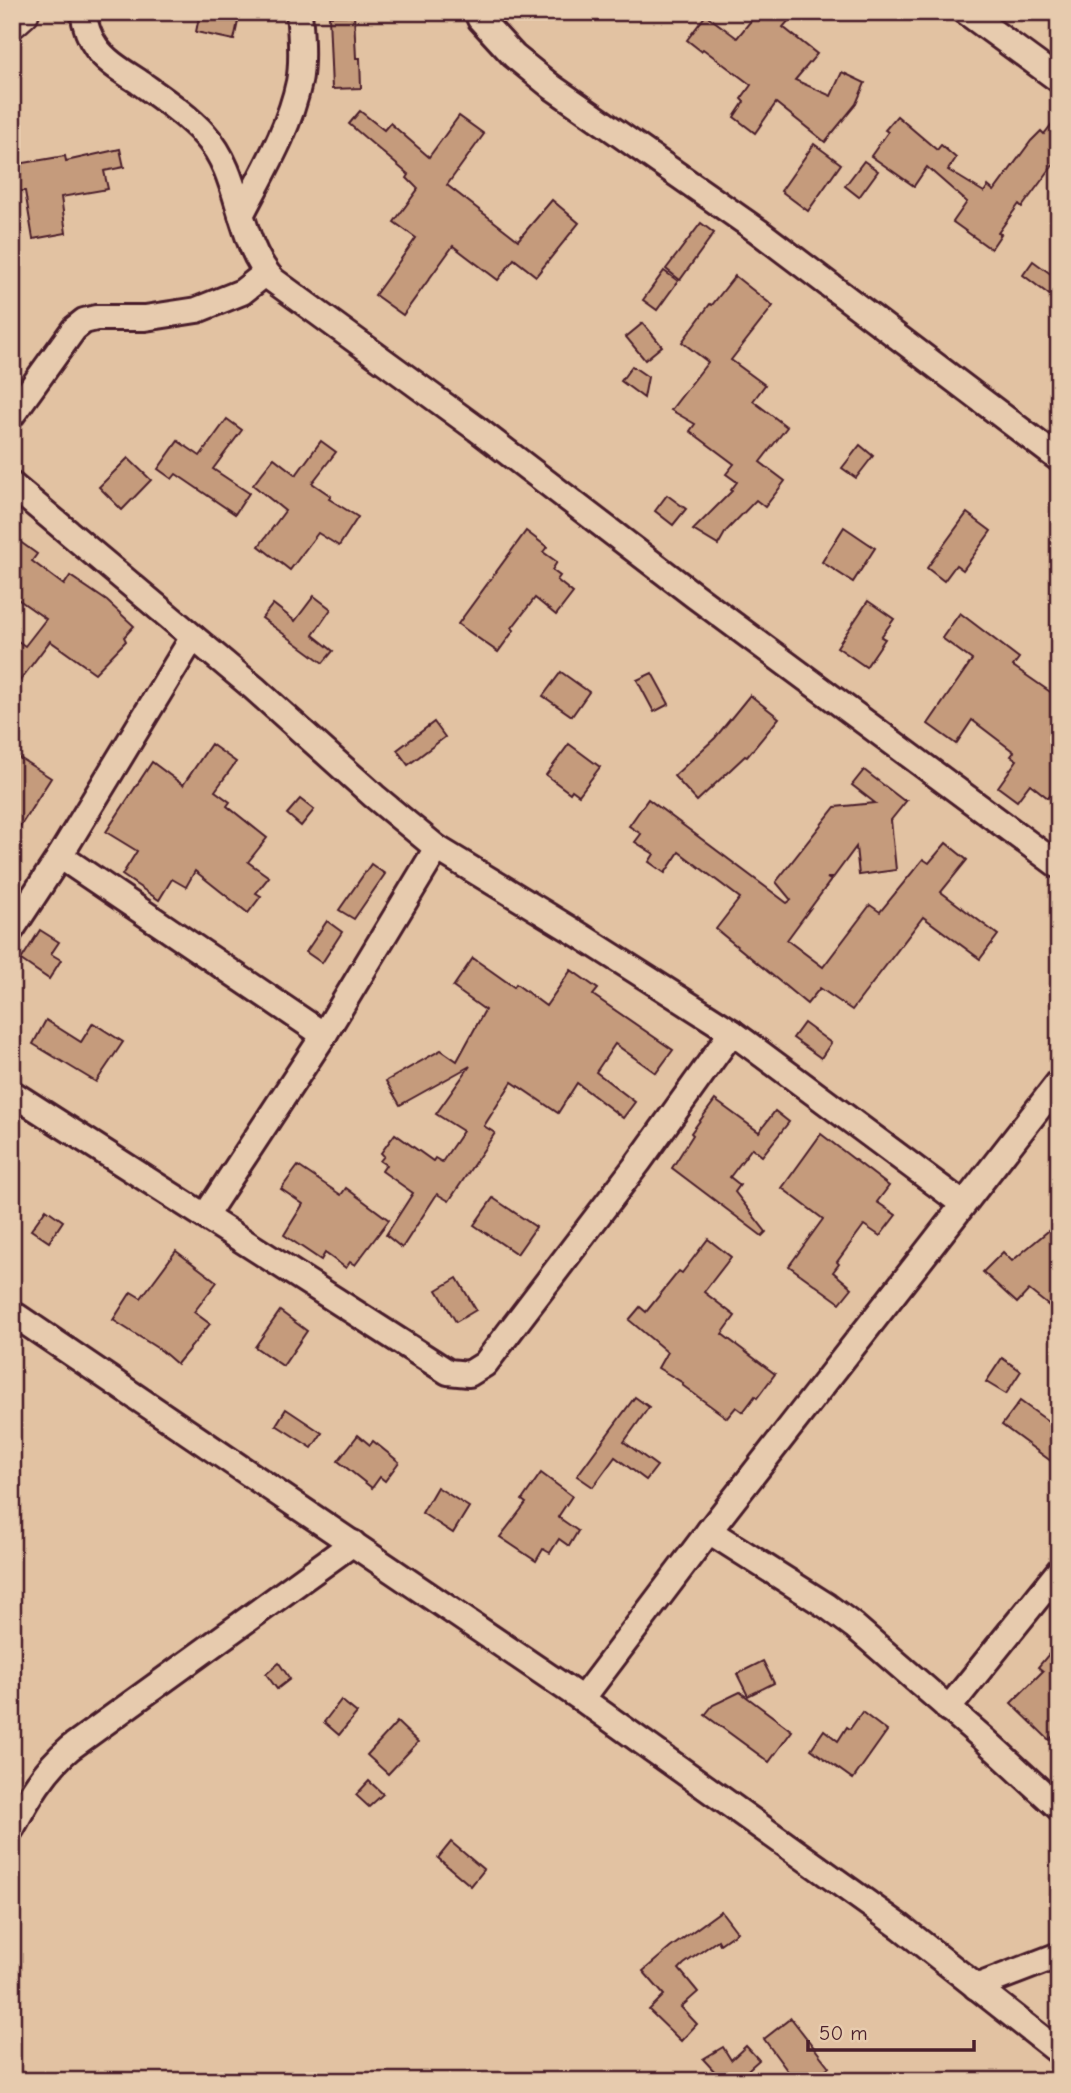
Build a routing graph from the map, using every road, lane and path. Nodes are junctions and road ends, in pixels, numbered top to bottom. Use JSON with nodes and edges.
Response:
{"nodes":[{"id":1,"x":22,"y":12,"type":"edge"},
{"id":2,"x":83,"y":12,"type":"edge"},
{"id":3,"x":299,"y":12,"type":"edge"},
{"id":4,"x":477,"y":12,"type":"edge"},
{"id":5,"x":966,"y":12,"type":"edge"},
{"id":6,"x":12,"y":21,"type":"edge"},
{"id":7,"x":1059,"y":80,"type":"edge"},
{"id":8,"x":241,"y":215,"type":"junction"},
{"id":9,"x":266,"y":273,"type":"junction"},
{"id":10,"x":12,"y":415,"type":"edge"},
{"id":11,"x":1059,"y":459,"type":"edge"},
{"id":12,"x":12,"y":485,"type":"edge"},
{"id":13,"x":193,"y":637,"type":"junction"},
{"id":14,"x":437,"y":848,"type":"junction"},
{"id":15,"x":60,"y":856,"type":"junction"},
{"id":16,"x":1059,"y":866,"type":"edge"},
{"id":17,"x":12,"y":929,"type":"edge"},
{"id":18,"x":732,"y":1032,"type":"junction"},
{"id":19,"x":324,"y":1035,"type":"junction"},
{"id":20,"x":1059,"y":1082,"type":"edge"},
{"id":21,"x":12,"y":1093,"type":"edge"},
{"id":22,"x":963,"y":1204,"type":"junction"},
{"id":23,"x":205,"y":1216,"type":"junction"},
{"id":24,"x":12,"y":1312,"type":"edge"},
{"id":25,"x":709,"y":1531,"type":"junction"},
{"id":26,"x":353,"y":1543,"type":"junction"},
{"id":27,"x":1059,"y":1571,"type":"edge"},
{"id":28,"x":582,"y":1699,"type":"junction"},
{"id":29,"x":948,"y":1709,"type":"junction"},
{"id":30,"x":1059,"y":1808,"type":"edge"},
{"id":31,"x":12,"y":1828,"type":"edge"},
{"id":32,"x":1059,"y":1955,"type":"edge"},
{"id":33,"x":976,"y":1987,"type":"junction"},
{"id":34,"x":1059,"y":2052,"type":"edge"}],
"edges":[{"from":1,"to":6,"type":"street"},
{"from":2,"to":8,"type":"street"},
{"from":3,"to":8,"type":"street"},
{"from":4,"to":11,"type":"street"},
{"from":5,"to":7,"type":"street"},
{"from":8,"to":9,"type":"street"},
{"from":9,"to":10,"type":"street"},
{"from":9,"to":16,"type":"street"},
{"from":12,"to":13,"type":"street"},
{"from":13,"to":14,"type":"street"},
{"from":13,"to":15,"type":"street"},
{"from":14,"to":18,"type":"street"},
{"from":14,"to":19,"type":"street"},
{"from":15,"to":17,"type":"street"},
{"from":15,"to":19,"type":"street"},
{"from":18,"to":22,"type":"street"},
{"from":18,"to":23,"type":"street"},
{"from":19,"to":23,"type":"street"},
{"from":20,"to":22,"type":"street"},
{"from":21,"to":23,"type":"street"},
{"from":22,"to":25,"type":"street"},
{"from":24,"to":26,"type":"street"},
{"from":25,"to":28,"type":"street"},
{"from":25,"to":29,"type":"street"},
{"from":26,"to":28,"type":"street"},
{"from":26,"to":31,"type":"street"},
{"from":27,"to":29,"type":"street"},
{"from":28,"to":33,"type":"street"},
{"from":29,"to":30,"type":"street"},
{"from":32,"to":33,"type":"street"},
{"from":33,"to":34,"type":"street"}]}
